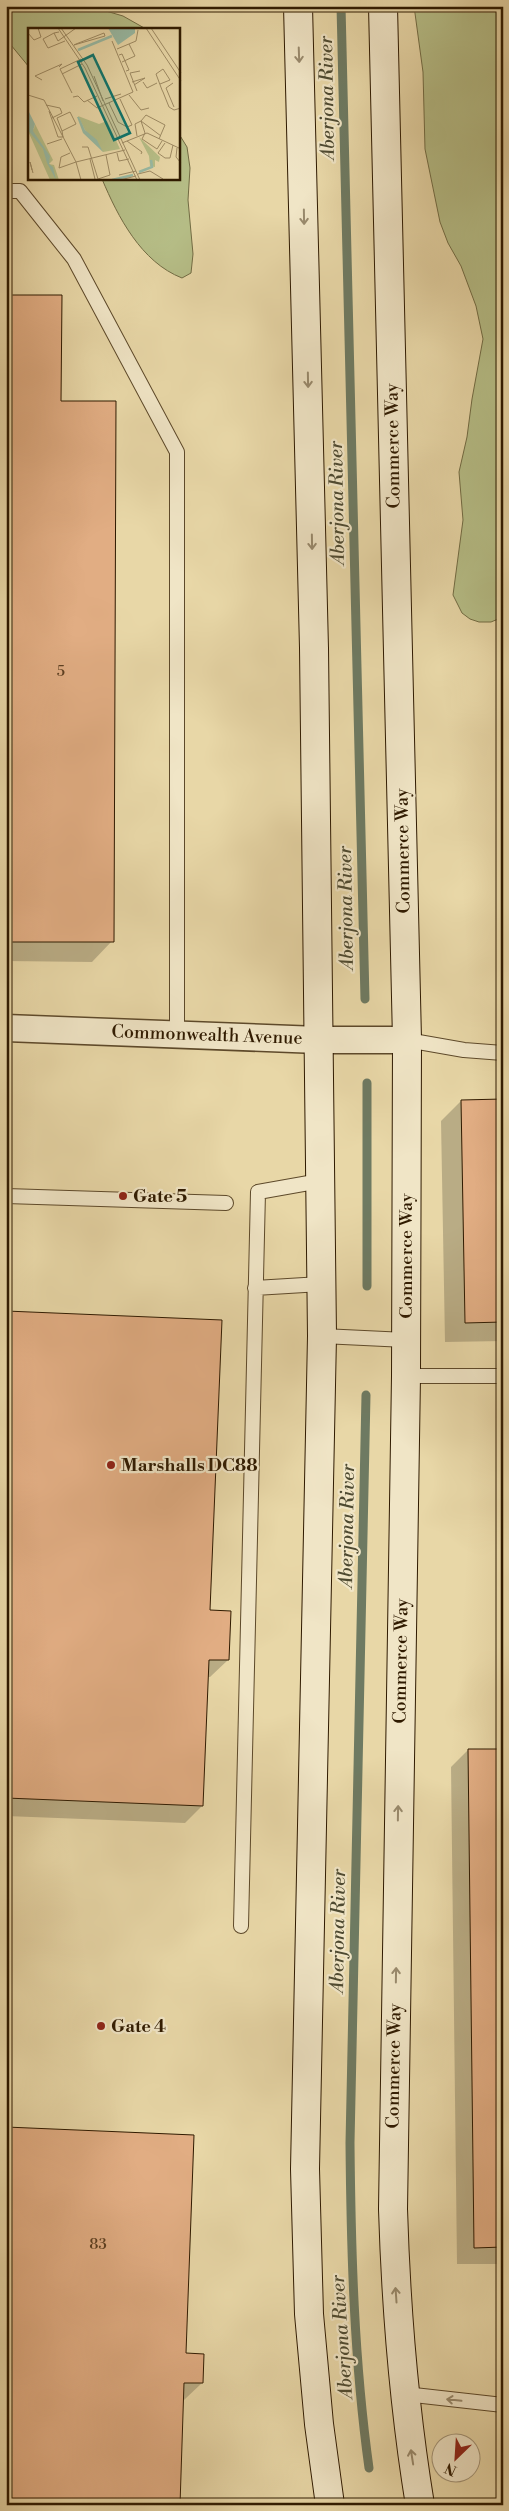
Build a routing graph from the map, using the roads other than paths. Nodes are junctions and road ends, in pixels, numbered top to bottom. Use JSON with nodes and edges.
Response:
{"nodes":[{"id":1,"x":298,"y":6,"type":"edge"},
{"id":2,"x":383,"y":6,"type":"edge"},
{"id":3,"x":6,"y":191,"type":"edge"},
{"id":4,"x":6,"y":1028,"type":"edge"},
{"id":5,"x":177,"y":1034,"type":"junction"},
{"id":6,"x":318,"y":1040,"type":"junction"},
{"id":7,"x":407,"y":1040,"type":"junction"},
{"id":8,"x":503,"y":1053,"type":"edge"},
{"id":9,"x":320,"y":1181,"type":"junction"},
{"id":10,"x":6,"y":1196,"type":"edge"},
{"id":11,"x":226,"y":1204,"type":"dead end"},
{"id":12,"x":321,"y":1284,"type":"junction"},
{"id":13,"x":255,"y":1288,"type":"junction"},
{"id":14,"x":322,"y":1336,"type":"junction"},
{"id":15,"x":406,"y":1340,"type":"junction"},
{"id":16,"x":406,"y":1376,"type":"junction"},
{"id":17,"x":503,"y":1376,"type":"edge"},
{"id":18,"x":241,"y":1926,"type":"dead end"},
{"id":19,"x":404,"y":2394,"type":"junction"},
{"id":20,"x":503,"y":2405,"type":"edge"},
{"id":21,"x":330,"y":2505,"type":"edge"},
{"id":22,"x":420,"y":2505,"type":"edge"}],
"edges":[{"from":1,"to":6,"type":"street","one_way":true},
{"from":2,"to":7,"type":"street","name":"Commerce Way"},
{"from":3,"to":5,"type":"lane"},
{"from":4,"to":5,"type":"street","name":"Commonwealth Avenue"},
{"from":5,"to":6,"type":"street","name":"Commonwealth Avenue"},
{"from":6,"to":7,"type":"street","name":"Commonwealth Avenue"},
{"from":6,"to":9,"type":"street"},
{"from":7,"to":8,"type":"lane"},
{"from":7,"to":15,"type":"street","name":"Commerce Way"},
{"from":9,"to":12,"type":"street"},
{"from":9,"to":13,"type":"lane"},
{"from":10,"to":11,"type":"lane"},
{"from":12,"to":13,"type":"lane"},
{"from":12,"to":14,"type":"street"},
{"from":13,"to":18,"type":"lane"},
{"from":14,"to":15,"type":"lane"},
{"from":14,"to":21,"type":"street"},
{"from":15,"to":16,"type":"street","name":"Commerce Way"},
{"from":16,"to":17,"type":"lane"},
{"from":19,"to":16,"type":"street","name":"Commerce Way","one_way":true},
{"from":20,"to":19,"type":"lane","one_way":true},
{"from":22,"to":19,"type":"street","name":"Commerce Way","one_way":true}]}
